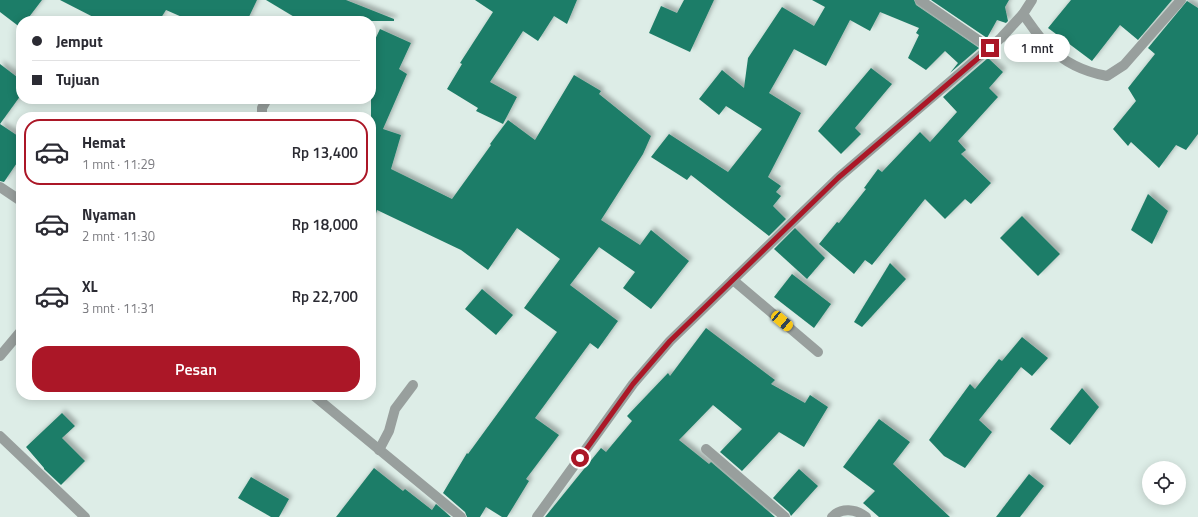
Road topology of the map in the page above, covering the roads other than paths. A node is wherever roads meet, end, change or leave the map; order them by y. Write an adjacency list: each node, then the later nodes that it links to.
1 (920, 0): 5 (street)
2 (1032, 0): 4 (street)
3 (1181, 0): 4 (street)
4 (1023, 14): 5 (street)
5 (990, 48): 8 (street)
6 (0, 187): 7 (street)
7 (16, 198)
8 (733, 280): 10 (street); 19 (street)
9 (16, 337): 11 (street)
10 (818, 352)
11 (0, 356)
12 (413, 385): 16 (street)
13 (319, 400): 16 (street)
14 (0, 436): 17 (street)
15 (706, 448): 20 (street)
16 (379, 450): 18 (street)
17 (85, 517)
18 (461, 517)
19 (537, 517)
20 (785, 517)
21 (832, 517): 22 (street)
22 (866, 517)

